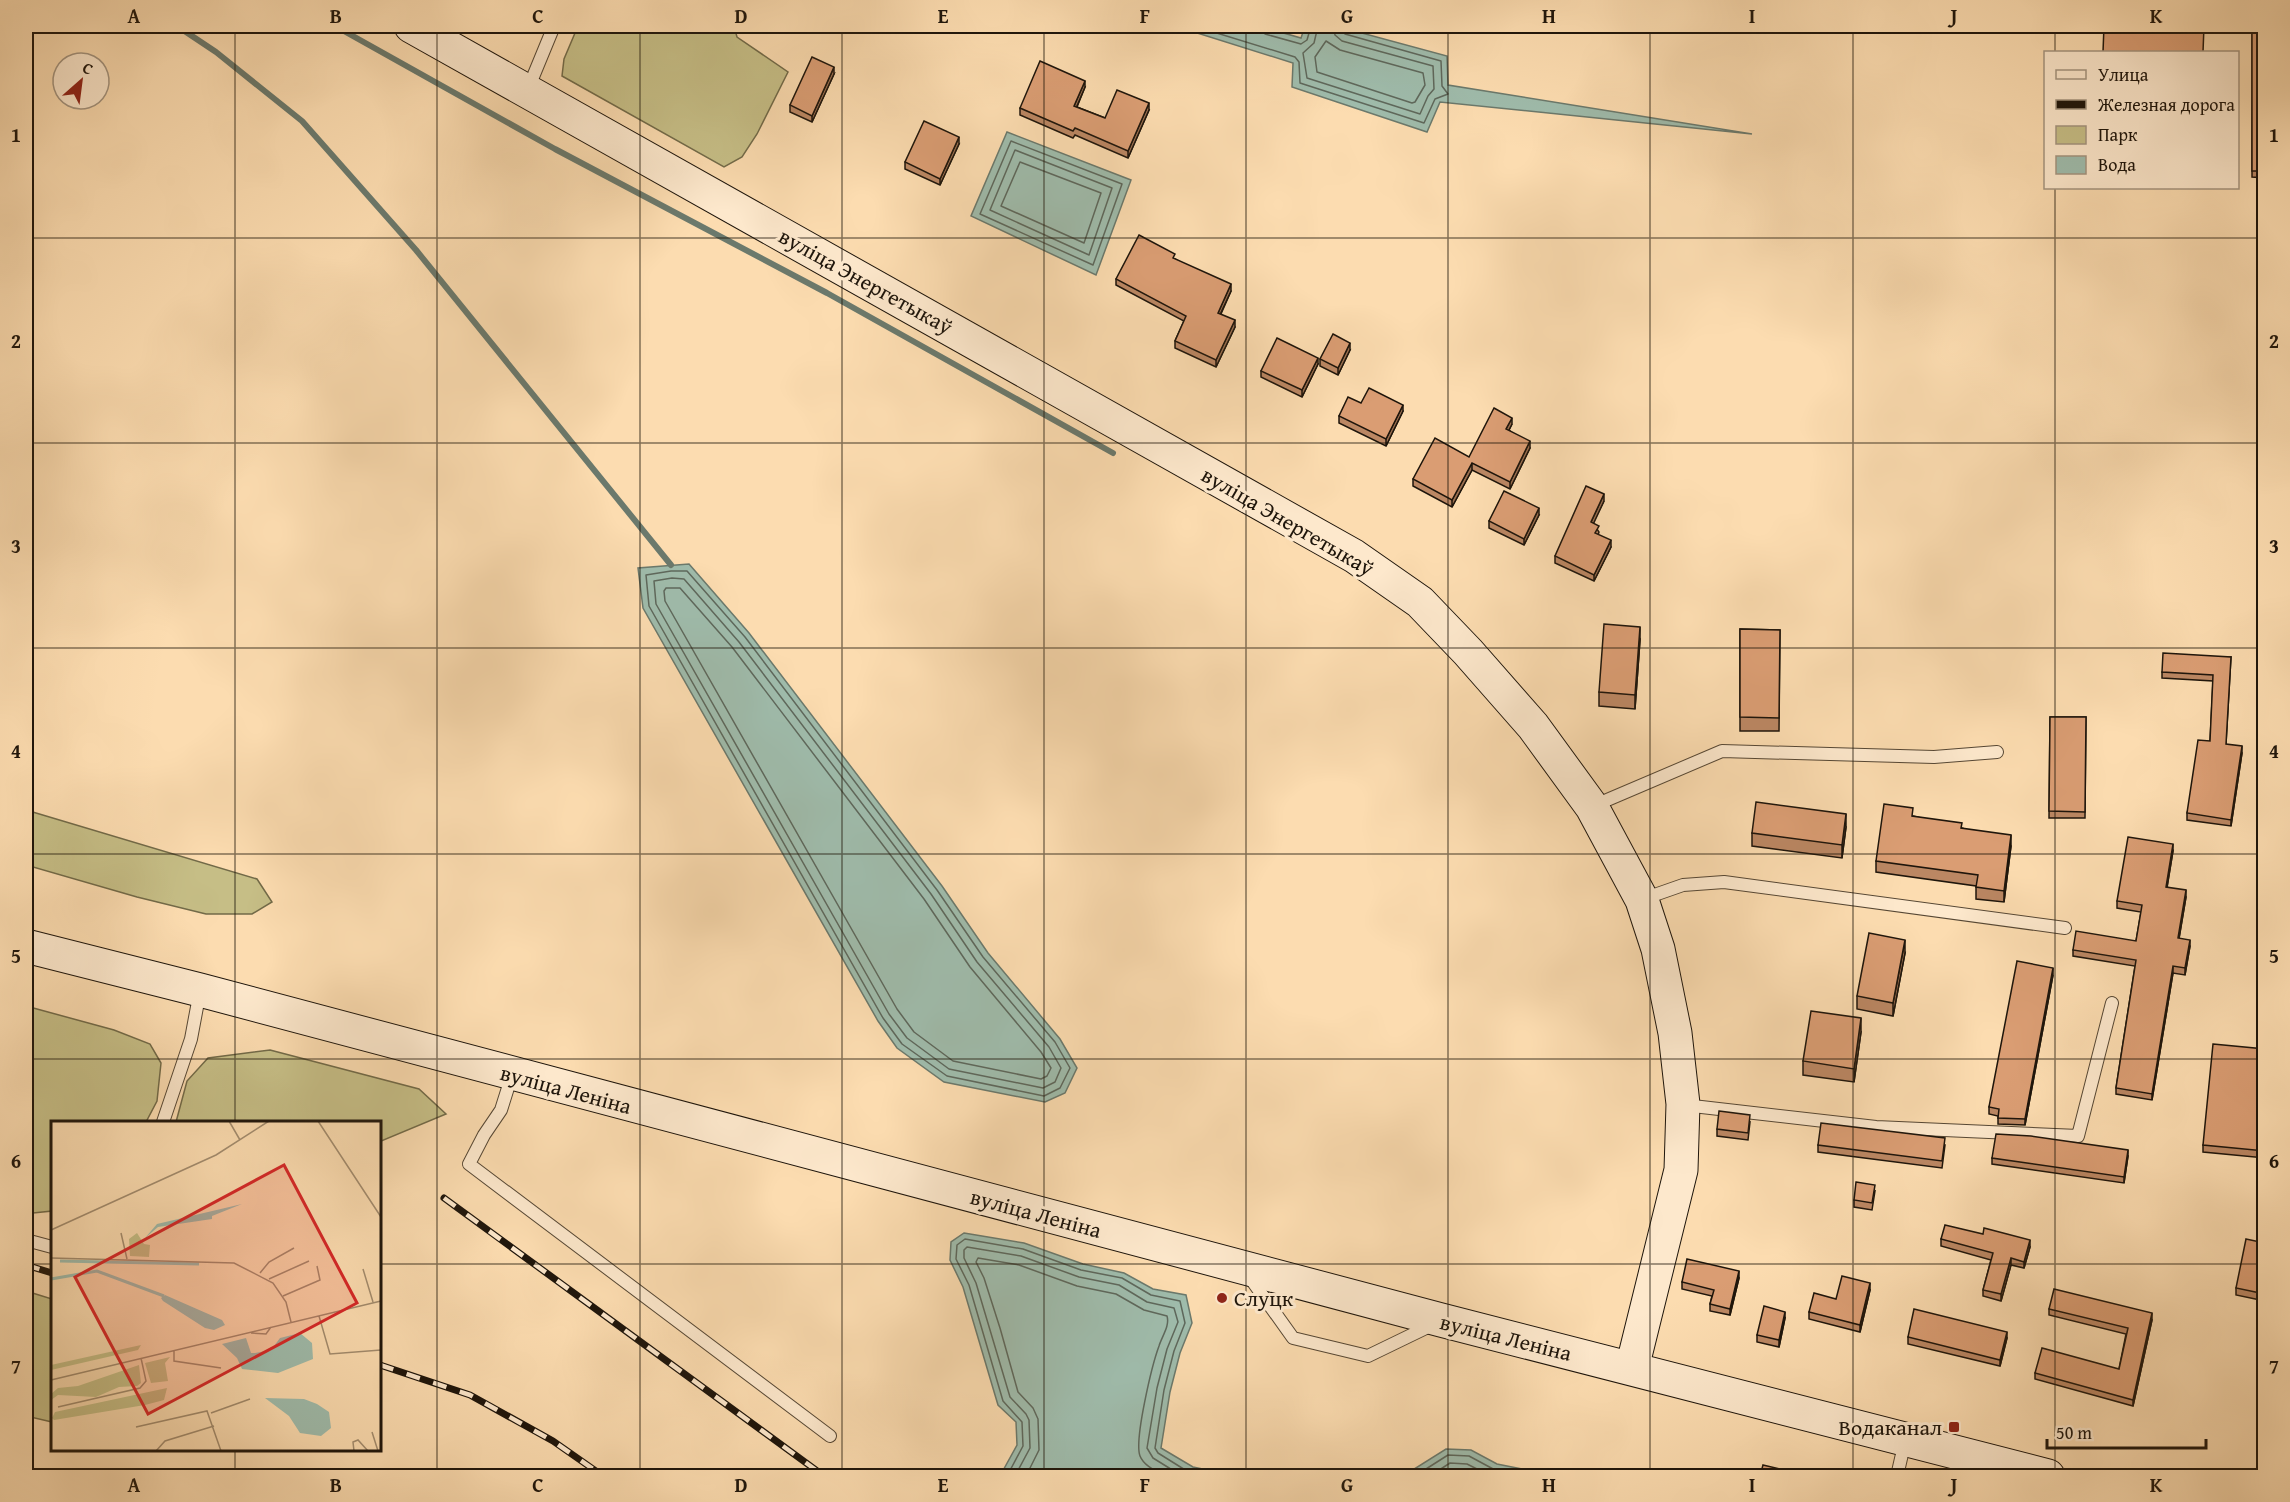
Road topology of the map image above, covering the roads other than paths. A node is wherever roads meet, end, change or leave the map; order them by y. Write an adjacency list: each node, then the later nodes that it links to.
1 (411, 26): 3 (main road, вуліца Энергетыкаў)
2 (554, 26): 3 (lane)
3 (527, 91): 5 (main road, вуліца Энергетыкаў)
4 (1997, 752): 5 (lane)
5 (1592, 807): 6 (main road, вуліца Энергетыкаў)
6 (1642, 900): 7 (lane); 12 (main road, вуліца Энергетыкаў)
7 (2065, 928)
8 (26, 946): 9 (main road, вуліца Леніна)
9 (200, 990): 11 (main road, вуліца Леніна); 13 (lane)
10 (2112, 1003): 12 (lane)
11 (512, 1075): 16 (main road, вуліца Леніна); 19 (lane)
12 (1683, 1104): 18 (main road, вуліца Энергетыкаў)
13 (163, 1121)
14 (26, 1240): 15 (lane)
15 (51, 1247)
16 (1242, 1267): 17 (main road, вуліца Леніна); 17 (lane)
17 (1441, 1320): 18 (main road, вуліца Леніна)
18 (1632, 1368): 20 (main road, вуліца Леніна)
19 (830, 1436)
20 (1905, 1440): 21 (lane); 22 (main road, вуліца Леніна)
21 (1897, 1476)
22 (2048, 1476)

